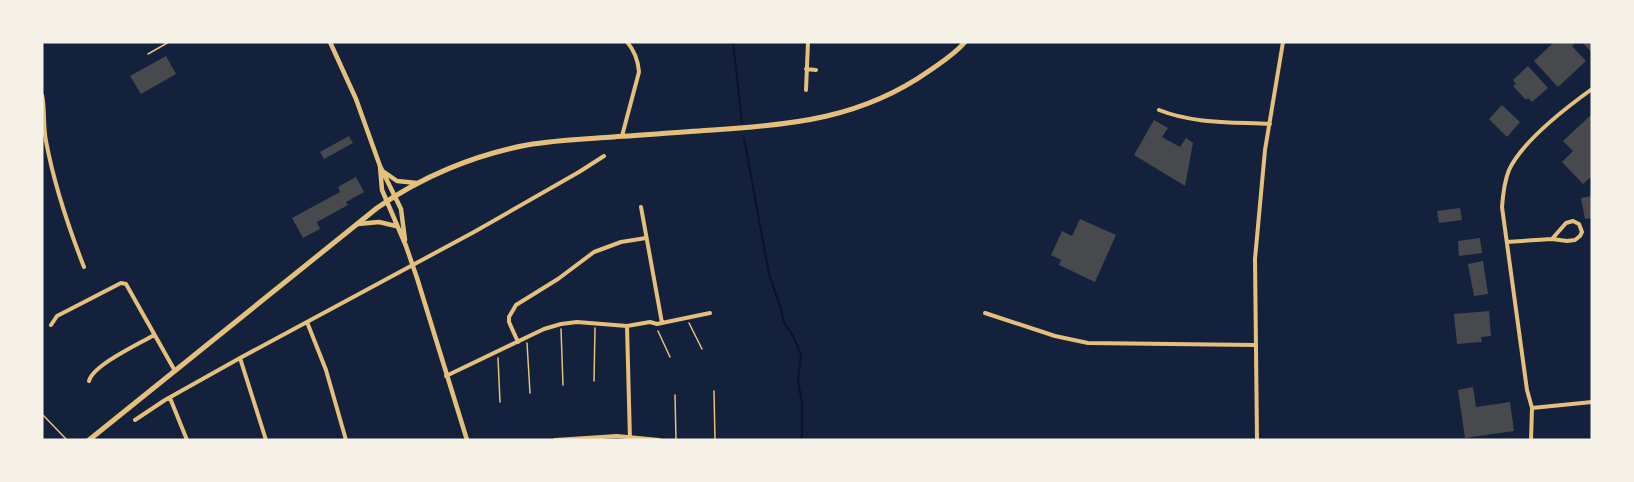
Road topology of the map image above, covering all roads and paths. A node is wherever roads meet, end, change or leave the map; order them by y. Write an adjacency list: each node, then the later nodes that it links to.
1 (169, 42): 7 (lane)
2 (330, 42): 18 (street)
3 (627, 42): 15 (street)
4 (808, 42): 8 (street)
5 (965, 42): 15 (main road)
6 (1283, 42): 14 (street)
7 (148, 54)
8 (806, 69): 9 (street); 11 (street)
9 (816, 70)
10 (1592, 89): 27 (street)
11 (806, 90)
12 (43, 95): 16 (street)
13 (1159, 110): 14 (street)
14 (1270, 124): 43 (street)
15 (622, 136): 19 (main road)
16 (44, 138): 29 (street)
17 (604, 156): 30 (street)
18 (381, 168): 19 (street); 20 (street); 21 (street)
19 (417, 183): 20 (main road)
20 (395, 196): 21 (main road); 28 (street)
21 (387, 201): 23 (main road); 24 (street)
22 (641, 207): 25 (street)
23 (358, 224): 24 (street); 48 (main road)
24 (397, 226): 28 (street)
25 (646, 238): 37 (street); 42 (street)
26 (1552, 239): 26 (street); 27 (street)
27 (1507, 242): 59 (street)
28 (406, 246): 30 (street)
29 (84, 267)
30 (413, 267): 34 (street); 49 (street)
31 (710, 313): 33 (street)
32 (985, 313): 43 (street)
33 (687, 318): 37 (street); 44 (path)
34 (307, 322): 47 (street); 67 (street)
35 (595, 323): 36 (street); 39 (street); 51 (path)
36 (561, 324): 41 (street); 52 (path)
37 (660, 324): 39 (street); 46 (path)
38 (51, 325): 40 (street)
39 (627, 326): 62 (street)
40 (154, 335): 48 (street); 50 (street)
41 (527, 337): 42 (street); 54 (path)
42 (518, 342): 45 (street)
43 (1255, 345): 73 (street)
44 (702, 349)
45 (498, 351): 49 (street); 57 (path)
46 (670, 357)
47 (240, 358): 56 (street); 66 (street)
48 (175, 371): 64 (main road)
49 (446, 376): 68 (street)
50 (89, 381)
51 (594, 381)
52 (563, 385)
53 (714, 391): 72 (path)
54 (530, 393)
55 (675, 395): 71 (path)
56 (170, 398): 61 (street); 65 (street)
57 (500, 402)
58 (1592, 402): 59 (street)
59 (1532, 408): 74 (street)
60 (42, 414): 63 (path)
61 (135, 420)
62 (630, 438): 69 (street); 70 (street)
63 (67, 440)
64 (89, 440)
65 (187, 440)
66 (267, 440)
67 (346, 440)
68 (467, 440)
69 (555, 440)
70 (659, 440)
71 (676, 440)
72 (715, 440)
73 (1257, 440)
74 (1531, 440)

